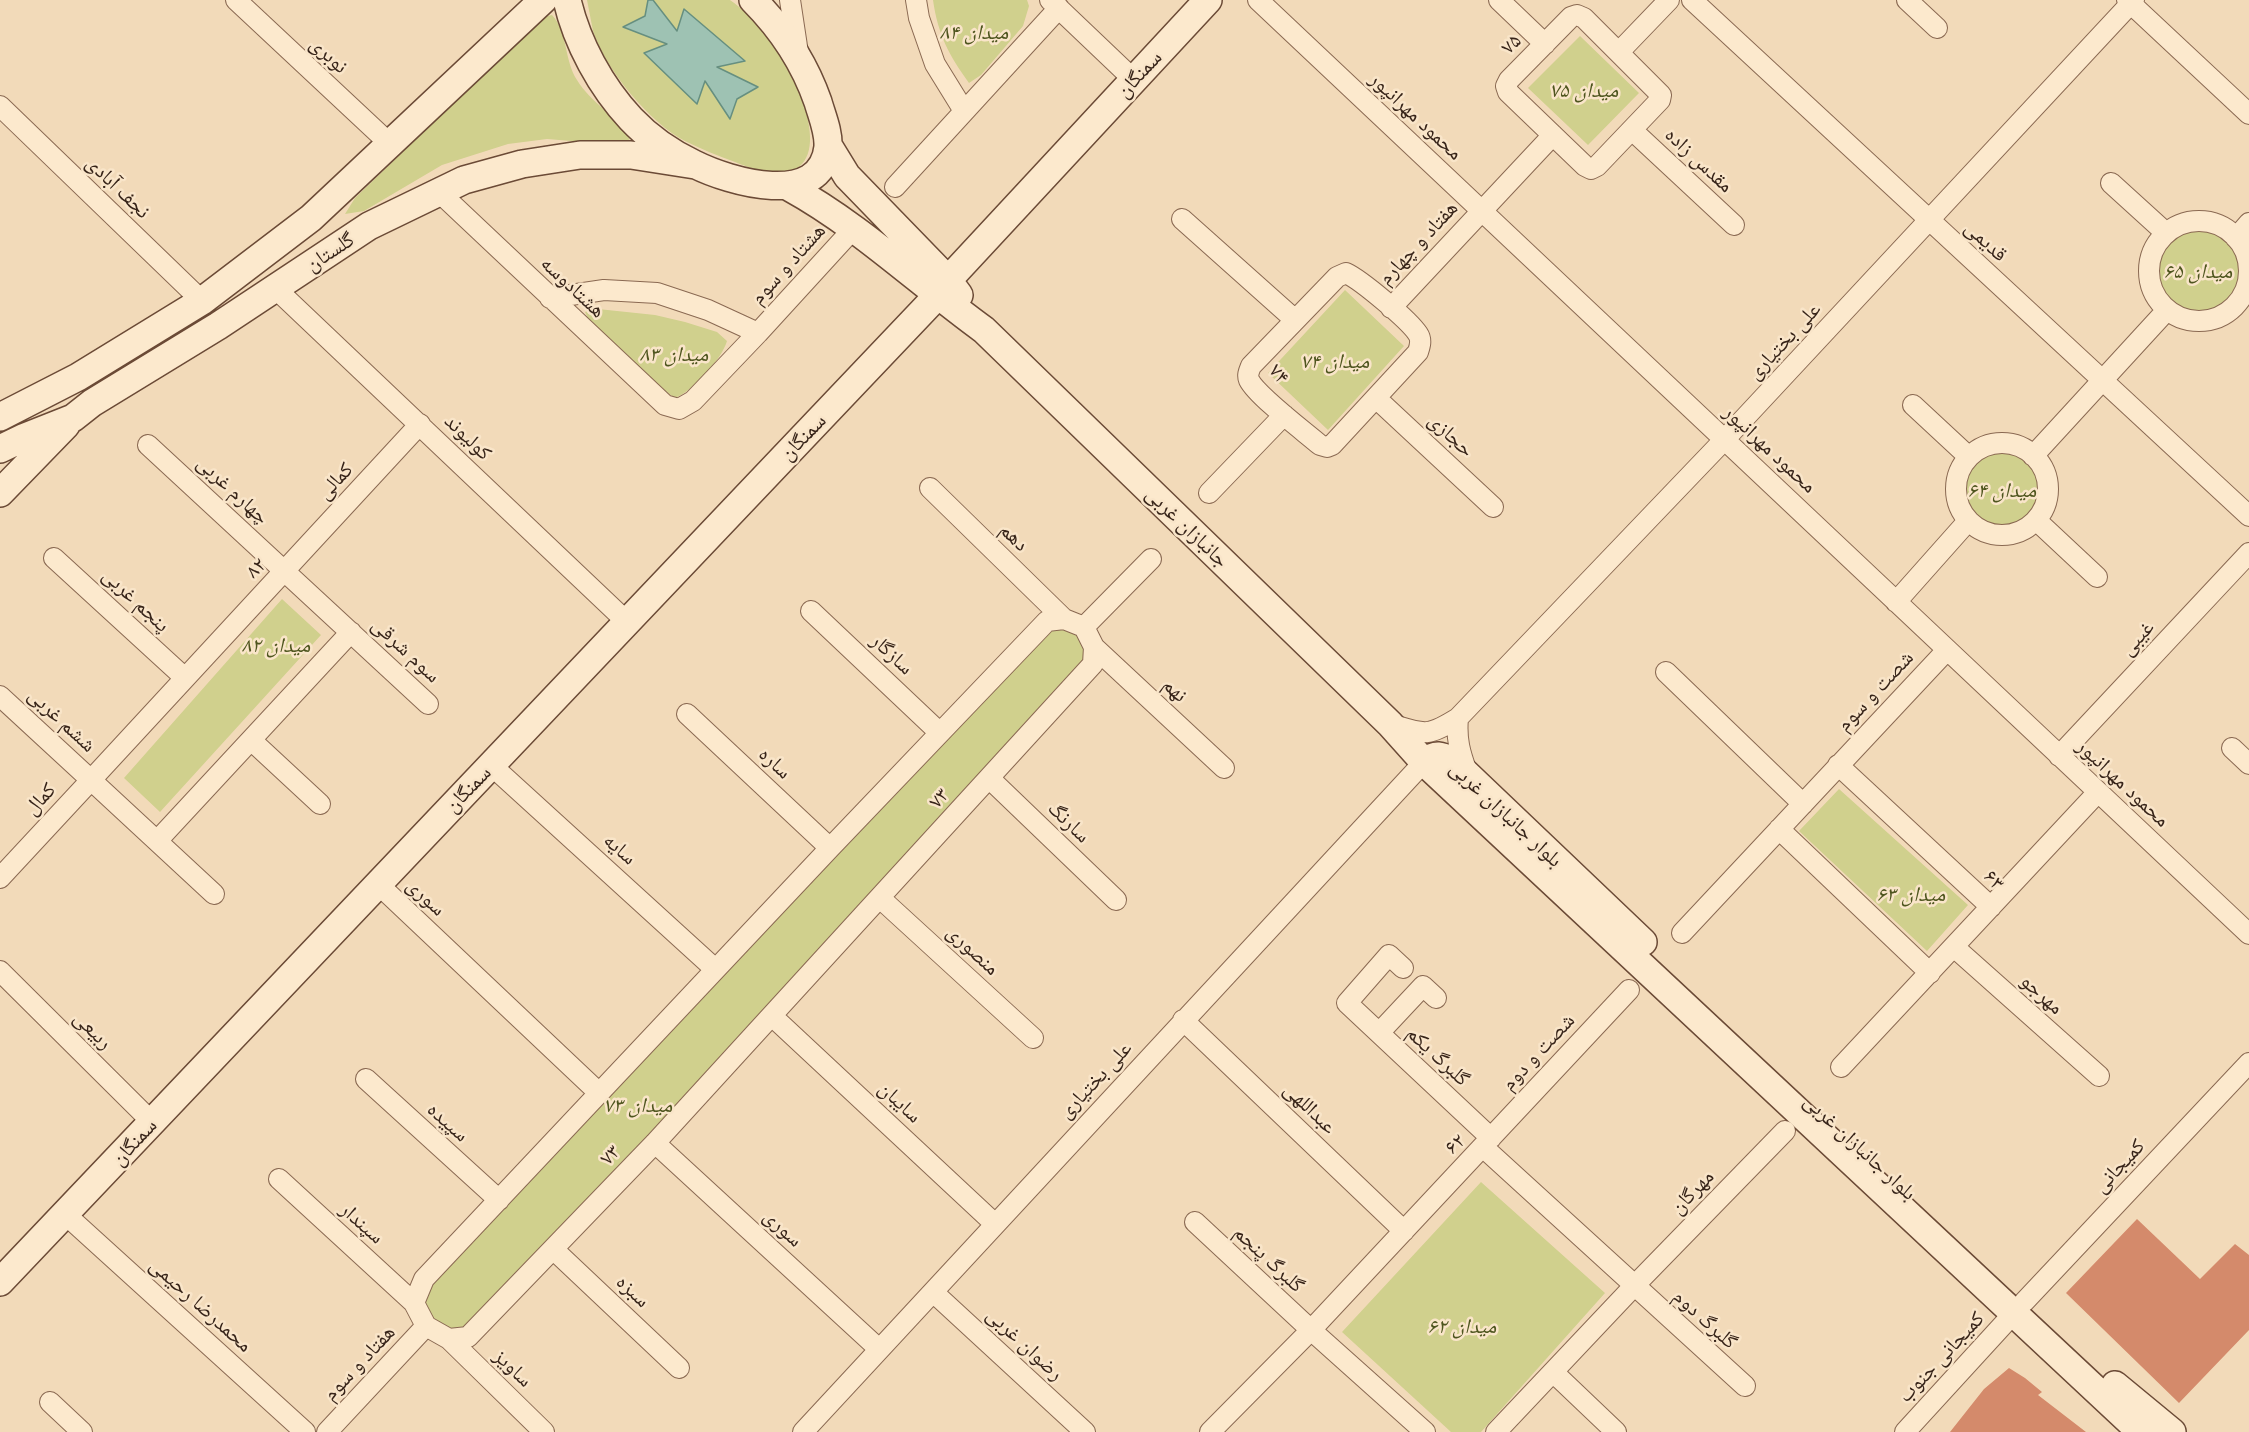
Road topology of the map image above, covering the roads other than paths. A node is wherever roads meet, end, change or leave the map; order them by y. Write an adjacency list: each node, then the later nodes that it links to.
1 (236, 0): 25 (street, نوبری)
2 (543, 0): 25 (main road, گلستان)
3 (567, 0): 27 (main road)
4 (753, 0): 18 (main road, جانبازان غربی)
5 (790, 0): 18 (street)
6 (916, 0): 21 (street)
7 (1208, 0): 19 (main road, سمنگان)
8 (1258, 0): 32 (street, محمود مهرانپور)
9 (1499, 0): 16 (street)
10 (1669, 0): 17 (street)
11 (1692, 0): 34 (street, قدیمی)
12 (1906, 0): 15 (street)
13 (2130, 1): 22 (street); 34 (street, علی بختیاری)
14 (1054, 4): 19 (street); 21 (street)
15 (1937, 28)
16 (1545, 44): 17 (street, ۷۵); 24 (street, ۷۵)
17 (1619, 52): 23 (street, ۷۵)
18 (799, 56): 26 (main road, جانبازان غربی)
19 (1134, 80): 41 (main road, سمنگان)
20 (0, 106): 43 (street, نجف آبادی)
21 (964, 111): 30 (street)
22 (2249, 114)
23 (1632, 130): 24 (street, ۷۵); 36 (street, مقدس زاده)
24 (1553, 135): 32 (street, هفتاد و چهارم)
25 (390, 144): 43 (main road, گلستان)
26 (828, 145): 29 (main road); 41 (main road, جانبازان غربی)
27 (695, 165): 29 (main road); 31 (main road, گلستان)
28 (2111, 183): 38 (street)
29 (789, 187): 37 (main road, جانبازان غربی)
30 (895, 188)
31 (439, 192): 40 (main road, گلستان); 42 (street, هشتادوسه)
32 (1481, 210): 44 (street, هفتاد و چهارم); 58 (street, محمود مهرانپور)
33 (1182, 219): 47 (street)
34 (1929, 221): 49 (street, قدیمی); 58 (street, علی بختیاری)
35 (2249, 223): 39 (street)
36 (1734, 225)
37 (854, 228): 41 (main road, جانبازان غربی); 48 (street, هشتاد و سوم)
38 (2166, 233): 39 (street); 45 (street)
39 (2236, 238): 46 (street)
40 (275, 288): 55 (main road, گلستان); 56 (street, کولیوند)
41 (943, 288): 79 (main road, سمنگان); 90 (main road, جانبازان غربی)
42 (550, 298): 48 (street, هشتاد و سوم); 52 (street, هشتادوسه)
43 (202, 301): 53 (main road, گلستان)
44 (1391, 308): 47 (street, ۷۴); 50 (street, ۷۴)
45 (2167, 310): 46 (street); 49 (street)
46 (2242, 311)
47 (1294, 319): 54 (street, ۷۴)
48 (758, 333): 52 (street, هشتاد و سوم)
49 (2102, 381): 61 (street); 68 (street, قدیمی)
50 (1377, 399): 54 (street, ۷۴); 67 (street, حجازی)
51 (1913, 405): 62 (street)
52 (679, 409)
53 (11, 411): 57 (main road)
54 (1284, 415): 65 (street)
55 (73, 418): 57 (main road, گلستان); 66 (main road)
56 (420, 424): 74 (street, کمالی); 79 (street, کولیوند)
57 (25, 437): 60 (main road, گلستان); 63 (main road)
58 (1725, 440): 76 (street, محمود مهرانپور); 89 (street, علی بختیاری)
59 (148, 445): 74 (street, چهارم غربی)
60 (0, 449)
61 (2033, 456): 62 (street); 69 (street)
62 (1969, 457): 70 (street)
63 (0, 460)
64 (930, 488): 78 (street, دهم)
65 (1209, 493)
66 (0, 494)
67 (1493, 507)
68 (2249, 516)
69 (2036, 520): 70 (street); 75 (street)
70 (1968, 521): 76 (street)
71 (2249, 553): 94 (street, غیبی)
72 (54, 558): 85 (street, پنجم غربی)
73 (1151, 559): 80 (street)
74 (285, 571): 81 (street, ۸۲); 85 (street, ۸۲)
75 (2097, 577)
76 (1896, 602): 83 (street, محمود مهرانپور)
77 (811, 610): 91 (street, سازگار)
78 (1064, 619): 80 (street); 91 (street, ۷۳)
79 (627, 622): 97 (main road, سمنگان)
80 (1084, 627): 82 (street)
81 (351, 632): 87 (street, سوم شرقی); 92 (street)
82 (1094, 646): 99 (street, نهم); 101 (street, ۷۳)
83 (1947, 650): 94 (street, محمود مهرانپور); 98 (street, شصت و سوم)
84 (1666, 672): 105 (street)
85 (185, 678): 102 (street, ۸۲)
86 (0, 696): 102 (street, ششم غربی)
87 (428, 704)
88 (687, 714): 108 (street, ساره)
89 (1458, 718): 90 (street, جانبازان غربی); 100 (street)
90 (1390, 724): 95 (main road, جانبازان غربی)
91 (940, 733): 108 (street, ۷۳)
92 (251, 740): 104 (street); 107 (street)
93 (2232, 748): 96 (street)
94 (2060, 756): 103 (street, محمود مهرانپور)
95 (1424, 762): 100 (main road, بلوار جانبازان غربی); 125 (street, علی بختیاری); 148 (main road, بلوار جانبازان غربی)
96 (2249, 764)
97 (491, 765): 110 (main road, سمنگان); 119 (street, سایه)
98 (1838, 765): 105 (street); 114 (street, ۶۳)
99 (1224, 768)
100 (1469, 777): 148 (main road, بلوار جانبازان غربی)
101 (989, 778): 112 (street, ۷۳); 113 (street, سارنگ)
102 (91, 780): 107 (street); 109 (street, کمال)
103 (2098, 792): 114 (street); 116 (street, محمود مهرانپور)
104 (320, 804)
105 (1803, 804): 106 (street)
106 (1779, 829): 115 (street); 121 (street)
107 (157, 841): 111 (street)
108 (830, 848): 119 (street, ۷۳)
109 (0, 878)
110 (378, 884): 132 (street, سوری); 133 (main road, سمنگان)
111 (214, 894)
112 (880, 898): 124 (street, ۷۳); 127 (street, منصوری)
113 (1116, 900)
114 (1991, 907): 117 (street, ۶۳)
115 (1682, 933)
116 (2249, 934)
117 (1954, 946): 121 (street, ۶۳); 130 (street, مهرجو)
118 (1403, 968): 126 (street, گلبرگ یکم)
119 (715, 969): 132 (street, ۷۳)
120 (0, 971): 133 (street, ربیعی)
121 (1930, 973): 129 (street)
122 (1629, 990): 135 (street, شصت و دوم)
123 (1436, 998): 126 (street, گلبرگ یکم)
124 (772, 1016): 136 (street, ۷۳); 141 (street, سایبان)
125 (1183, 1020): 141 (street, علی بختیاری); 142 (street, عبداللهی)
126 (1379, 1033): 135 (street, گلبرگ یکم)
127 (1033, 1038)
128 (2249, 1062): 148 (street, کمیجانی)
129 (1841, 1067)
130 (2099, 1077)
131 (366, 1079): 138 (street, سپیده)
132 (598, 1092): 138 (street, ۷۳)
133 (152, 1122): 139 (main road, سمنگان)
134 (1785, 1131): 145 (street, مهرگان)
135 (1487, 1142): 142 (street, ۶۲); 145 (street, ۶۲)
136 (655, 1143): 143 (street, ۷۳); 152 (street, سوری)
137 (279, 1179): 147 (street, سپندار)
138 (499, 1200): 147 (street, ۷۳)
139 (65, 1214): 144 (main road, سمنگان); 158 (street, محمدرضا رحیمی)
140 (1195, 1222): 150 (street, گلبرگ پنجم)
141 (995, 1224): 146 (street, علی بختیاری)
142 (1404, 1232): 150 (street, ۶۲)
143 (553, 1249): 151 (street, ۷۳); 153 (street, سبزه)
144 (0, 1282)
145 (1634, 1286): 154 (street); 155 (street, گلبرگ دوم)
146 (933, 1292): 152 (street, علی بختیاری); 162 (street, رضوان غربی)
147 (414, 1303): 149 (street, سپندار)
148 (2019, 1308): 167 (street, کمیجانی جنوب); 168 (main road, بلوار جانبازان غربی); 169 (main road, بلوار جانبازان غربی)
149 (426, 1326): 151 (street); 159 (street, هفتاد و سوم)
150 (1311, 1330): 163 (street); 164 (street)
151 (448, 1339): 160 (street, ساویز)
152 (879, 1350): 161 (street, علی بختیاری)
153 (679, 1368)
154 (1553, 1372): 165 (street); 166 (street)
155 (1745, 1386)
156 (50, 1402): 157 (street)
157 (82, 1432)
158 (305, 1432)
159 (327, 1432)
160 (544, 1432)
161 (803, 1432)
162 (1083, 1432)
163 (1210, 1432)
164 (1425, 1432)
165 (1496, 1432)
166 (1616, 1432)
167 (1905, 1432)
168 (2141, 1432)
169 (2172, 1432)

